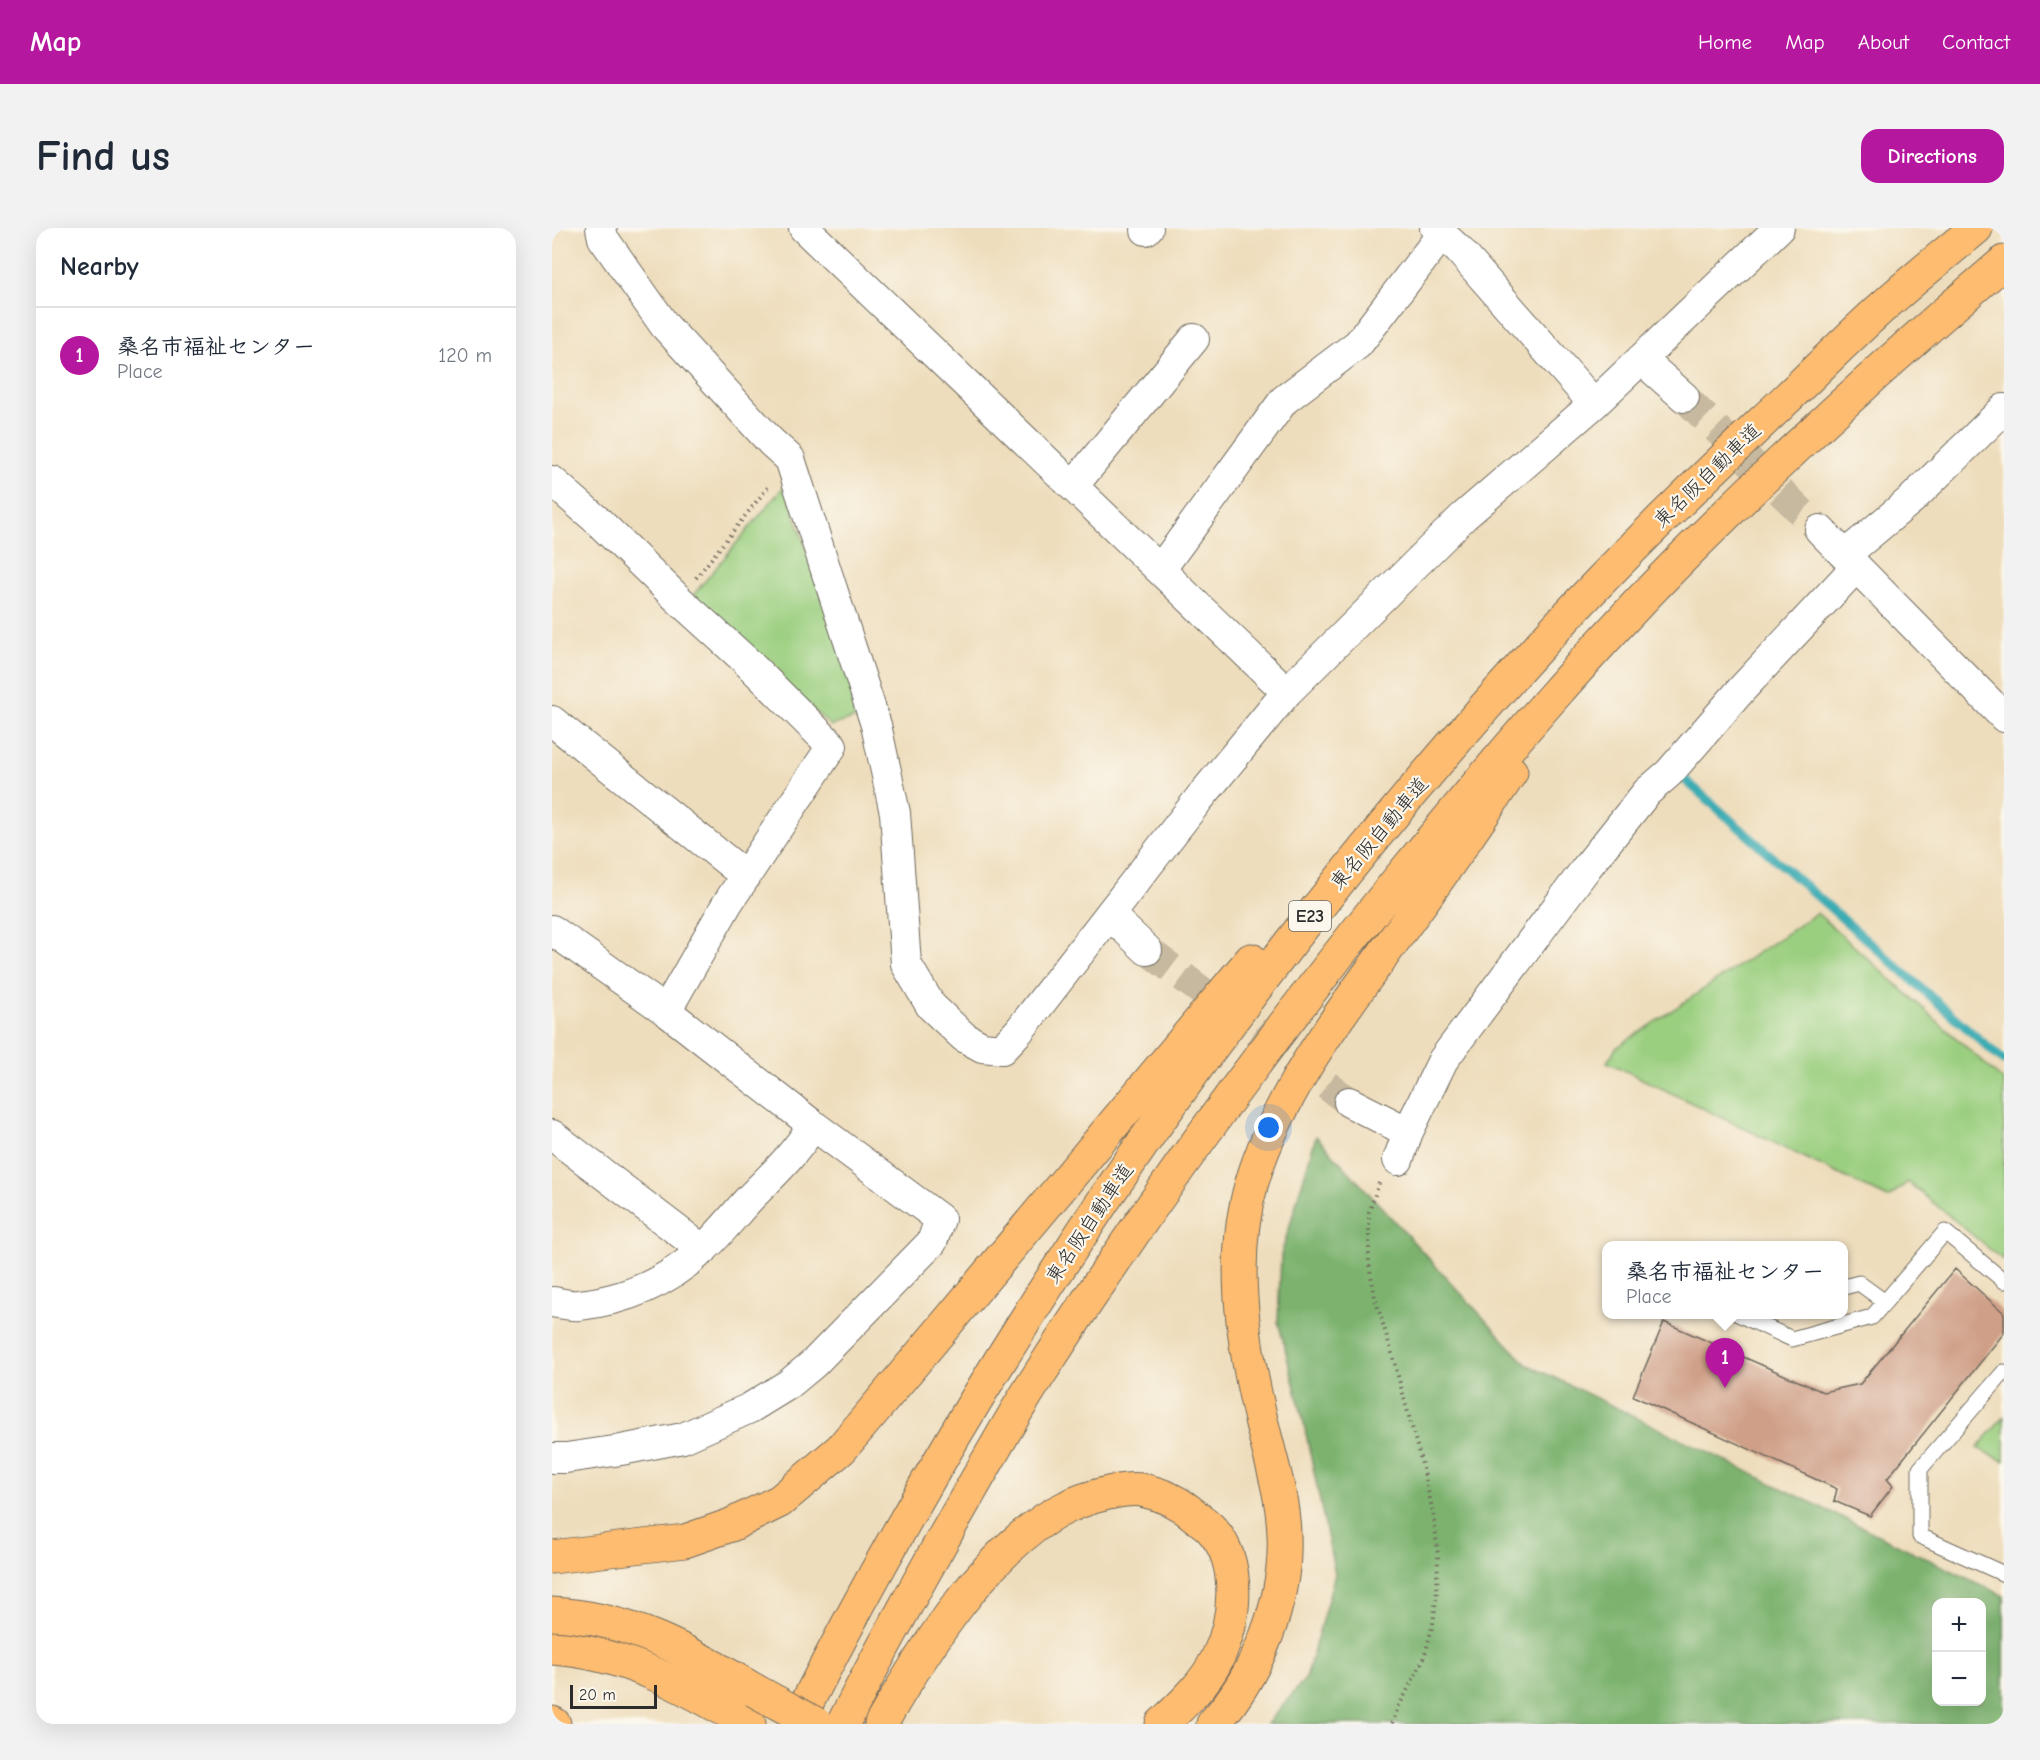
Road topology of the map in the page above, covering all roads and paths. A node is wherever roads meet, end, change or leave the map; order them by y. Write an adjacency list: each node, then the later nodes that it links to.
1 (601, 228): 12 (street)
2 (804, 228): 14 (street)
3 (1779, 228): 8 (street)
4 (1976, 228): 19 (highway, 東名阪自動車道 / E23)
5 (1439, 231): 10 (street); 17 (street)
6 (2004, 261): 20 (highway, 東名阪自動車道 / E23)
7 (1194, 339): 14 (street)
8 (1641, 359): 9 (street); 10 (street)
9 (1684, 397)
10 (1594, 404): 21 (street)
11 (2004, 409): 16 (street)
12 (790, 459): 18 (path); 24 (street)
13 (552, 481): 18 (street)
14 (1073, 486): 17 (street)
15 (1820, 530): 16 (street)
16 (1851, 561): 22 (street); 34 (street)
17 (1160, 570): 21 (street)
18 (679, 600): 25 (street)
19 (1545, 640): 43 (highway); 48 (highway, 東名阪自動車道 / E23)
20 (1581, 665): 50 (highway, 東名阪自動車道 / E23); 53 (highway)
21 (1287, 692): 27 (street)
22 (2004, 717)
23 (552, 721): 26 (street)
24 (876, 725): 25 (street); 27 (street)
25 (832, 746): 26 (street)
26 (746, 876): 30 (street)
27 (1110, 915): 29 (street)
28 (555, 938): 30 (street)
29 (1147, 950)
30 (666, 1011): 32 (street)
31 (1349, 1102): 34 (street)
32 (813, 1125): 35 (street); 42 (street)
33 (552, 1135): 35 (street)
34 (1403, 1146): 54 (path)
35 (703, 1250): 38 (street)
36 (2004, 1281): 39 (lane)
37 (1848, 1286): 39 (lane)
38 (552, 1302)
39 (1884, 1302): 40 (lane)
40 (1749, 1319)
41 (2004, 1372): 44 (lane)
42 (552, 1458)
43 (552, 1557)
44 (2004, 1574)
45 (552, 1614): 47 (highway)
46 (552, 1648): 47 (highway)
47 (748, 1711): 49 (highway, bridge)
48 (795, 1724)
49 (816, 1724)
50 (843, 1724)
51 (881, 1724): 52 (highway)
52 (1162, 1724)
53 (1213, 1724)
54 (1392, 1724)

